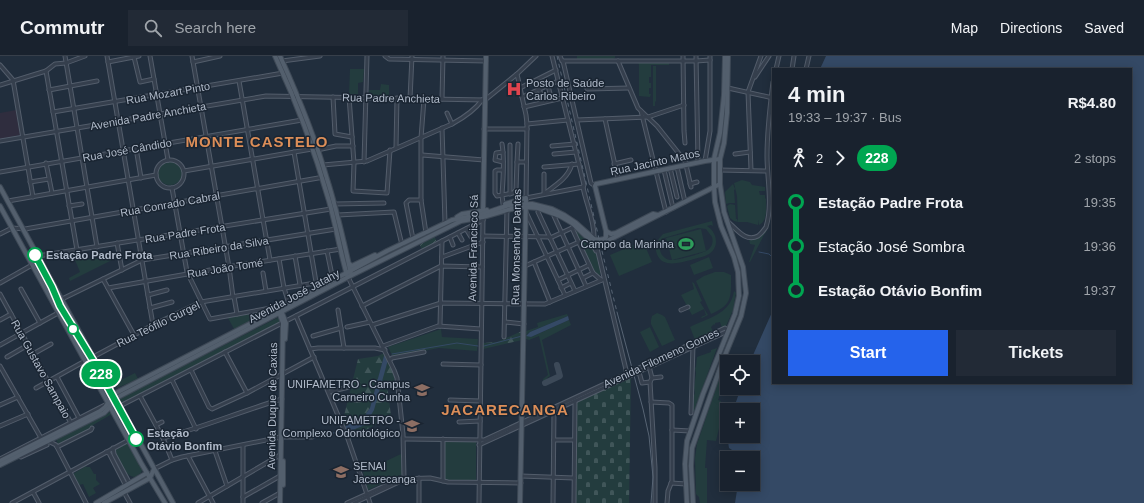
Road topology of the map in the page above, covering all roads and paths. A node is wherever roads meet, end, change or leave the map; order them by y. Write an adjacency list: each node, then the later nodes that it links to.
1 (65, 56): 45 (street)
2 (85, 56): 45 (street)
3 (107, 56): 42 (street)
4 (139, 56): 29 (street)
5 (150, 56): 54 (street)
6 (192, 56): 43 (street)
7 (220, 56): 43 (street)
8 (275, 56): 52 (main road)
9 (280, 56): 34 (main road)
10 (320, 56): 30 (street)
11 (367, 56): 78 (street)
12 (443, 56): 35 (street)
13 (486, 56): 36 (main road, Avenida Francisco Sá)
14 (530, 56): 44 (street)
15 (536, 56): 44 (street)
16 (552, 56): 50 (street)
17 (560, 56): 37 (street)
18 (617, 56): 38 (street)
19 (646, 56): 39 (street)
20 (683, 56): 40 (street)
21 (696, 56): 41 (street)
22 (724, 56): 95 (main road)
23 (728, 56): 66 (main road)
24 (761, 56): 59 (street)
25 (769, 56): 59 (street)
26 (779, 56): 47 (street)
27 (794, 56): 48 (street)
28 (809, 56): 49 (street)
29 (134, 57): 42 (street); 54 (street)
30 (299, 57): 34 (street)
31 (386, 57): 32 (street)
32 (412, 58): 35 (street); 80 (street)
33 (710, 58): 41 (street); 147 (street)
34 (282, 61): 73 (main road)
35 (443, 61): 36 (street); 83 (street)
36 (486, 61): 85 (main road, Avenida Francisco Sá)
37 (563, 61): 38 (street); 102 (street)
38 (617, 61): 39 (street); 65 (street)
39 (646, 61): 40 (street)
40 (684, 61): 41 (street); 88 (street)
41 (696, 61): 151 (street)
42 (108, 62): 86 (street)
43 (193, 62): 63 (street)
44 (530, 62): 53 (street)
45 (66, 63): 51 (street); 62 (street)
46 (0, 65): 58 (street)
47 (776, 68)
48 (792, 68)
49 (806, 68)
50 (556, 70): 57 (street); 64 (street)
51 (46, 71): 58 (street); 69 (street)
52 (283, 73): 55 (street, Rua Mozart Pinto); 73 (main road)
53 (517, 74): 64 (street, Rua Monsenhor Dantas); 85 (street)
54 (154, 79): 71 (street)
55 (239, 80): 63 (street, Rua Mozart Pinto); 84 (street)
56 (97, 81): 62 (street)
57 (558, 81): 61 (street); 81 (street)
58 (13, 82): 60 (street); 114 (street)
59 (751, 82): 70 (street)
60 (0, 85)
61 (548, 85): 67 (street); 72 (street)
62 (70, 86): 69 (street); 91 (street)
63 (198, 88): 71 (street, Rua Mozart Pinto); 90 (street)
64 (520, 88): 76 (street, Rua Monsenhor Dantas)
65 (629, 88): 68 (street); 92 (street)
66 (728, 88): 70 (street); 95 (main road)
67 (539, 89): 76 (street); 87 (street)
68 (587, 89)
69 (49, 90): 93 (street)
70 (748, 92): 77 (street); 133 (street)
71 (156, 94): 86 (street, Rua Mozart Pinto); 96 (street)
72 (550, 94)
73 (295, 96): 74 (street, Rua Padre Anchieta); 84 (street, Avenida Padre Anchieta); 100 (main road); 127 (main road)
74 (333, 97): 75 (street, Rua Padre Anchieta); 115 (street)
75 (350, 97): 78 (street, Rua Padre Anchieta); 115 (street)
76 (522, 97): 89 (street, Rua Monsenhor Dantas)
77 (772, 97): 171 (street)
78 (366, 98): 79 (street, Rua Padre Anchieta); 148 (street)
79 (397, 98): 80 (street, Rua Padre Anchieta); 125 (street)
80 (410, 98): 82 (street, Rua Padre Anchieta)
81 (562, 98): 87 (street); 101 (street)
82 (424, 99): 83 (street, Rua Padre Anchieta); 113 (street)
83 (442, 99): 85 (street, Rua Padre Anchieta)
84 (242, 100): 90 (street, Avenida Padre Anchieta); 108 (street)
85 (484, 100): 104 (street); 109 (main road, Avenida Francisco Sá)
86 (115, 102): 91 (street, Rua Mozart Pinto); 103 (street)
87 (544, 102): 89 (street)
88 (684, 105): 98 (street); 118 (street)
89 (524, 106): 105 (street, Rua Monsenhor Dantas)
90 (201, 107): 96 (street, Avenida Padre Anchieta); 112 (street)
91 (74, 109): 93 (street, Rua Mozart Pinto); 106 (street)
92 (641, 111): 97 (street); 98 (street)
93 (53, 112): 111 (street)
94 (448, 113): 104 (street)
95 (725, 113): 140 (main road); 141 (main road)
96 (160, 114): 103 (street, Avenida Padre Anchieta); 117 (street)
97 (642, 117): 98 (street); 99 (street); 173 (street)
98 (648, 117): 159 (street)
99 (605, 119): 102 (street); 157 (street)
100 (302, 120): 108 (street, Rua José Cândido); 127 (main road)
101 (568, 120): 105 (street); 121 (street)
102 (577, 120): 185 (street)
103 (118, 121): 106 (street, Avenida Padre Anchieta); 128 (street)
104 (452, 124): 107 (street)
105 (527, 124): 110 (street, Rua Monsenhor Dantas)
106 (77, 128): 111 (street, Avenida Padre Anchieta); 138 (street)
107 (442, 128): 113 (street); 137 (street)
108 (247, 129): 112 (street, Rua José Cândido); 139 (street)
109 (484, 129): 110 (street); 143 (main road, Avenida Francisco Sá)
110 (527, 129): 150 (street, Rua Monsenhor Dantas)
111 (56, 131): 114 (street, Avenida Padre Anchieta); 146 (street)
112 (206, 136): 117 (street, Rua José Cândido); 160 (street)
113 (422, 136): 125 (street); 136 (street)
114 (22, 137): 116 (street, Avenida Padre Anchieta); 161 (street)
115 (352, 137): 123 (street)
116 (0, 141)
117 (164, 143): 126 (street, Rua José Cândido); 142 (street)
118 (685, 143)
119 (502, 144): 131 (street)
120 (518, 144): 153 (street)
121 (575, 144): 124 (street); 132 (street)
122 (510, 145): 144 (street)
123 (353, 146): 127 (street); 152 (street)
124 (552, 146)
125 (396, 147): 129 (street)
126 (136, 148): 128 (street, Rua José Cândido); 177 (street)
127 (315, 149): 130 (street); 158 (main road); 176 (main road)
128 (124, 150): 138 (street, Rua José Cândido); 180 (street)
129 (390, 150): 148 (street); 152 (street)
130 (294, 152): 139 (street); 182 (street)
131 (503, 152): 149 (street); 149 (street)
132 (576, 152): 134 (street); 156 (street)
133 (750, 152): 135 (street); 169 (street)
134 (554, 154)
135 (736, 154)
136 (422, 155): 137 (street); 205 (street)
137 (443, 156): 143 (street); 233 (street)
138 (82, 157): 146 (street, Rua José Cândido); 187 (street)
139 (252, 159): 160 (street); 192 (street)
140 (714, 159): 141 (main road, Rua Jacinto Matos); 147 (main road, Rua Jacinto Matos); 189 (main road)
141 (720, 159): 168 (main road)
142 (168, 160): 170 (street); 175 (street)
143 (484, 160): 226 (main road, Avenida Francisco Sá)
144 (510, 160): 153 (street); 162 (street)
145 (631, 160): 157 (street)
146 (62, 161): 154 (street, Rua José Cândido); 194 (street)
147 (705, 161): 151 (main road, Rua Jacinto Matos)
148 (364, 162): 152 (street)
149 (503, 162): 166 (street)
150 (526, 162): 153 (street); 203 (street, Rua Monsenhor Dantas)
151 (698, 162): 159 (main road, Rua Jacinto Matos)
152 (354, 163): 158 (street)
153 (517, 163): 162 (street); 196 (street)
154 (46, 164): 161 (street, Rua José Cândido); 178 (street)
155 (572, 164): 156 (street); 163 (street); 197 (street)
156 (579, 164): 188 (street)
157 (614, 164): 179 (street)
158 (323, 165): 176 (main road)
159 (687, 165): 164 (main road, Rua Jacinto Matos); 183 (street)
160 (211, 166): 170 (street); 199 (street)
161 (28, 167): 172 (street, Rua José Cândido); 181 (street)
162 (510, 167): 166 (street); 196 (street)
163 (544, 167)
164 (677, 167): 165 (main road, Rua Jacinto Matos); 200 (street)
165 (670, 168): 167 (main road, Rua Jacinto Matos); 202 (street)
166 (503, 169): 198 (street); 198 (street)
167 (664, 170): 173 (main road, Rua Jacinto Matos); 204 (street)
168 (720, 170): 169 (street); 184 (main road)
169 (751, 170): 171 (street)
170 (184, 171): 191 (street)
171 (767, 171): 193 (street)
172 (0, 172)
173 (656, 172): 179 (main road, Rua Jacinto Matos); 223 (street)
174 (544, 174): 197 (street)
175 (156, 176): 177 (street); 191 (street)
176 (325, 177): 182 (street, Rua Conrado Cabral); 212 (main road); 219 (main road)
177 (141, 178): 180 (street)
178 (49, 179): 181 (street); 195 (street)
179 (618, 179): 185 (main road, Rua Jacinto Matos)
180 (128, 180): 187 (street); 221 (street)
181 (30, 182): 201 (street)
182 (299, 182): 192 (street, Rua Conrado Cabral); 224 (street)
183 (697, 182)
184 (720, 184): 189 (main road); 232 (main road)
185 (594, 186): 240 (main road)
186 (0, 187): 206 (main road)
187 (87, 187): 194 (street); 229 (street)
188 (582, 187): 197 (street); 258 (street)
189 (714, 187): 208 (main road); 320 (main road)
190 (772, 187): 193 (street)
191 (172, 188): 209 (street)
192 (258, 189): 199 (street, Rua Conrado Cabral); 230 (street)
193 (768, 189): 232 (street)
194 (66, 191): 195 (street); 216 (street)
195 (52, 193): 201 (street)
196 (510, 194): 198 (street)
197 (544, 194): 203 (street)
198 (502, 195): 213 (street)
199 (216, 196): 209 (street, Rua Conrado Cabral); 234 (street)
200 (684, 196): 202 (street); 208 (street)
201 (33, 197): 206 (street)
202 (677, 197): 204 (street)
203 (526, 198): 207 (main road); 217 (main road, Rua Monsenhor Dantas)
204 (671, 198): 218 (street)
205 (421, 200): 242 (street); 254 (street)
206 (8, 201): 237 (main road)
207 (510, 202): 213 (main road); 214 (main road)
208 (686, 202): 218 (main road)
209 (175, 203): 221 (street, Rua Conrado Cabral); 241 (street)
210 (384, 203): 212 (street)
211 (82, 204): 216 (street)
212 (335, 204): 225 (main road)
213 (503, 204): 226 (main road)
214 (516, 204): 217 (main road, Avenida José Jatahy); 226 (main road, Avenida José Jatahy)
215 (0, 206): 236 (main road)
216 (69, 206): 231 (street)
217 (526, 207): 220 (main road, Avenida José Jatahy); 235 (main road, Avenida José Jatahy); 251 (main road, Rua Monsenhor Dantas); 252 (street); 258 (main road, Avenida José Jatahy)
218 (673, 208): 223 (main road)
219 (331, 209): 224 (street, Rua Padre Frota); 239 (main road)
220 (507, 209): 226 (main road, Avenida José Jatahy); 248 (street)
221 (134, 210): 229 (street, Rua Conrado Cabral); 255 (street)
222 (538, 212): 253 (street)
223 (666, 212): 227 (main road)
224 (304, 213): 230 (street, Rua Padre Frota); 246 (street)
225 (338, 215): 264 (street); 285 (main road)
226 (483, 215): 233 (main road, Avenida José Jatahy); 238 (street, Avenida José Jatahy); 247 (street, Avenida Francisco Sá); 254 (main road, Avenida José Jatahy)
227 (659, 215): 240 (main road); 258 (main road)
228 (554, 216): 244 (street)
229 (92, 218): 231 (street, Rua Conrado Cabral); 267 (street)
230 (263, 220): 234 (street, Rua Padre Frota); 256 (street)
231 (71, 221): 237 (street, Rua Conrado Cabral); 270 (street)
232 (726, 221): 321 (main road)
233 (445, 224): 242 (main road, Avenida José Jatahy)
234 (222, 227): 241 (street, Rua Padre Frota); 268 (street)
235 (574, 227): 244 (street); 258 (main road, Avenida José Jatahy); 261 (street)
236 (12, 228): 237 (street, Rua Conrado Cabral); 245 (street); 286 (main road)
237 (23, 229): 277 (main road)
238 (466, 229): 243 (street, Avenida José Jatahy); 250 (street)
239 (336, 230): 246 (street, Rua Ribeiro da Silva); 269 (main road)
240 (606, 231): 258 (main road)
241 (180, 233): 255 (street, Rua Padre Frota); 274 (street)
242 (426, 233): 254 (main road, Avenida José Jatahy)
243 (458, 233): 249 (street, Avenida José Jatahy); 257 (street)
244 (562, 233): 253 (street); 266 (street)
245 (0, 234)
246 (308, 234): 256 (street, Rua Ribeiro da Silva); 275 (street)
247 (483, 236): 248 (street); 260 (street, Avenida Francisco Sá)
248 (506, 236): 251 (street); 334 (street)
249 (450, 237): 259 (street, Avenida José Jatahy); 265 (street)
250 (470, 237)
251 (526, 237): 252 (street); 289 (main road, Rua Monsenhor Dantas)
252 (538, 237): 253 (street); 279 (street)
253 (550, 237): 273 (street)
254 (416, 239): 263 (main road, Avenida José Jatahy)
255 (139, 240): 262 (street, Rua Padre Frota); 282 (street)
256 (266, 240): 268 (street, Rua Ribeiro da Silva); 283 (street)
257 (462, 240)
258 (594, 240): 276 (street); 276 (street)
259 (442, 241): 280 (street); 312 (street, Avenida José Jatahy)
260 (483, 242): 280 (street); 291 (street, Avenida Francisco Sá)
261 (579, 242): 266 (street); 287 (street)
262 (117, 243): 267 (street, Rua Padre Frota); 292 (street)
263 (409, 244): 264 (main road, Avenida José Jatahy); 298 (main road, Avenida José Jatahy)
264 (402, 245): 272 (main road, Avenida José Jatahy)
265 (453, 245)
266 (568, 246): 273 (street); 293 (street)
267 (97, 247): 270 (street, Rua Padre Frota)
268 (225, 247): 274 (street, Rua Ribeiro da Silva); 290 (street)
269 (341, 249): 271 (street, Rua João Tomé); 298 (main road)
270 (77, 250): 277 (street, Rua Padre Frota)
271 (327, 251): 275 (street, Rua João Tomé); 303 (street)
272 (387, 251): 285 (main road); 298 (main road, Avenida José Jatahy)
273 (557, 252): 279 (street); 299 (street)
274 (184, 254): 282 (street, Rua Ribeiro da Silva); 297 (street)
275 (311, 254): 278 (street, Rua João Tomé); 308 (street)
276 (598, 254): 296 (street)
277 (38, 256): 327 (main road)
278 (295, 256): 281 (street, Rua João Tomé); 310 (street)
279 (547, 256): 284 (street); 304 (street)
280 (442, 257): 288 (street)
281 (279, 259): 283 (street, Rua João Tomé); 314 (street)
282 (142, 260): 292 (street, Rua Ribeiro da Silva); 305 (street)
283 (270, 260): 290 (street, Rua João Tomé)
284 (534, 262): 289 (street); 330 (street)
285 (349, 263): 298 (main road)
286 (32, 265): 306 (street); 344 (main road)
287 (589, 265): 293 (street); 295 (street)
288 (442, 266): 291 (street); 331 (street); 337 (street)
289 (525, 266): 335 (main road, Rua Monsenhor Dantas)
290 (229, 267): 297 (street, Rua João Tomé); 326 (street)
291 (482, 267): 332 (street, Avenida Francisco Sá)
292 (122, 270): 301 (street, Rua Ribeiro da Silva)
293 (579, 270): 299 (street); 300 (street)
294 (263, 273): 318 (street)
295 (593, 273): 300 (street); 302 (street)
296 (603, 273): 302 (street); 309 (street)
297 (188, 274): 305 (street, Rua João Tomé); 329 (street)
298 (349, 274): 303 (main road, Avenida José Jatahy); 312 (street); 324 (main road, Avenida José Jatahy)
299 (567, 275): 304 (street); 307 (street)
300 (583, 278): 311 (street)
301 (104, 279): 313 (street); 327 (street, Rua Ribeiro da Silva)
302 (599, 279): 309 (street); 311 (street)
303 (333, 280): 308 (main road, Avenida José Jatahy)
304 (558, 280): 315 (street)
305 (146, 281): 313 (street, Rua João Tomé); 323 (street)
306 (0, 282)
307 (571, 283): 315 (street); 319 (street)
308 (319, 284): 310 (street, Rua Teófilo Gurgel); 324 (main road, Avenida José Jatahy)
309 (604, 284): 390 (street)
310 (300, 285): 314 (street, Rua Teófilo Gurgel)
311 (586, 286): 319 (street)
312 (353, 287): 337 (street); 348 (street, Avenida José Jatahy)
313 (108, 288): 363 (street)
314 (284, 288): 318 (street, Rua Teófilo Gurgel); 333 (street)
315 (561, 288): 325 (street)
316 (21, 289): 352 (street)
317 (166, 290): 323 (street)
318 (266, 291): 326 (street, Rua Teófilo Gurgel)
319 (575, 291): 325 (street)
320 (739, 292): 321 (main road); 361 (main road)
321 (746, 292): 358 (main road)
322 (0, 294): 346 (street, Rua Gustavo Sampaio)
323 (148, 295): 339 (street)
324 (311, 295): 333 (main road, Avenida José Jatahy); 343 (main road, Avenida José Jatahy)
325 (565, 296): 330 (street)
326 (233, 297): 329 (street, Rua Teófilo Gurgel); 347 (street)
327 (62, 299): 379 (main road)
328 (172, 302): 339 (street)
329 (201, 302): 347 (street); 355 (street, Rua Teófilo Gurgel)
330 (550, 302): 335 (street)
331 (441, 303): 332 (street); 353 (street); 356 (street)
332 (482, 303): 334 (street); 360 (street, Avenida Francisco Sá)
333 (290, 304): 336 (main road, Avenida José Jatahy)
334 (505, 304): 335 (street); 351 (street)
335 (524, 304): 354 (main road, Rua Monsenhor Dantas)
336 (284, 306): 340 (street); 343 (main road, Avenida José Jatahy)
337 (362, 306): 353 (street)
338 (688, 307): 342 (street)
339 (150, 308): 355 (street)
340 (264, 310): 345 (street); 347 (street)
341 (338, 310): 359 (street)
342 (681, 310)
343 (280, 312): 345 (main road, Avenida José Jatahy); 350 (main road, Avenida Duque de Caxias); 405 (main road, Avenida José Jatahy)
344 (58, 313): 352 (street); 382 (main road)
345 (270, 313): 405 (main road, Avenida José Jatahy)
346 (11, 314): 349 (street); 362 (street, Rua Gustavo Sampaio)
347 (237, 314)
348 (296, 316): 350 (street, Avenida José Jatahy); 373 (street)
349 (0, 320)
350 (284, 322): 375 (street, Avenida José Jatahy); 389 (main road, Avenida Duque de Caxias)
351 (505, 322): 354 (street); 365 (street)
352 (40, 323): 362 (street)
353 (371, 323): 357 (street); 371 (street)
354 (524, 324): 423 (main road, Rua Monsenhor Dantas)
355 (154, 325): 363 (street, Rua Teófilo Gurgel)
356 (440, 326): 360 (street); 371 (street)
357 (347, 327)
358 (737, 327): 361 (main road); 370 (main road)
359 (341, 328): 364 (street); 372 (street)
360 (481, 329): 386 (street, Avenida Francisco Sá)
361 (728, 331): 369 (street, Avenida Filomeno Gomes); 370 (main road); 394 (main road)
362 (22, 333): 367 (street); 368 (street, Rua Gustavo Sampaio)
363 (134, 335): 379 (street, Rua Teófilo Gurgel)
364 (313, 336)
365 (504, 337)
366 (50, 344): 377 (street)
367 (0, 345)
368 (28, 345): 377 (street, Rua Gustavo Sampaio); 378 (street)
369 (693, 345): 384 (street, Avenida Filomeno Gomes); 415 (street)
370 (728, 345): 400 (main road)
371 (383, 346): 374 (street)
372 (344, 348): 373 (street); 374 (street)
373 (310, 349): 380 (street)
374 (385, 350): 381 (street)
375 (225, 352): 387 (street, Avenida José Jatahy); 402 (street)
376 (424, 352): 381 (street)
377 (34, 354): 396 (street, Rua Gustavo Sampaio)
378 (7, 356)
379 (93, 357): 405 (main road)
380 (314, 358): 389 (street); 401 (street)
381 (390, 360): 434 (street)
382 (85, 361): 391 (street); 412 (main road)
383 (443, 364): 386 (street)
384 (649, 365): 388 (street, Avenida Filomeno Gomes); 390 (street, Avenida Filomeno Gomes); 393 (street)
385 (0, 366): 404 (street)
386 (481, 366): 409 (street, Avenida Francisco Sá)
387 (191, 370): 395 (street, Avenida José Jatahy); 402 (street)
388 (638, 372): 397 (street); 407 (street, Avenida Filomeno Gomes)
389 (283, 374): 402 (street); 406 (main road, Avenida Duque de Caxias); 430 (main road, Avenida Duque de Caxias)
390 (627, 374): 407 (street, Avenida Filomeno Gomes)
391 (57, 377): 396 (street); 417 (street)
392 (661, 377): 393 (street)
393 (652, 378): 397 (street)
394 (709, 378): 400 (main road); 429 (main road)
395 (172, 380): 403 (street, Avenida José Jatahy); 427 (street)
396 (48, 382): 399 (street); 421 (street, Rua Gustavo Sampaio)
397 (650, 382): 410 (street)
398 (349, 387): 401 (street)
399 (36, 388)
400 (712, 389): 469 (main road)
401 (330, 392): 475 (street)
402 (247, 393)
403 (140, 396): 413 (street, Avenida José Jatahy); 422 (street)
404 (18, 397): 411 (street); 416 (street)
405 (115, 397): 412 (main road, Avenida José Jatahy); 413 (main road)
406 (282, 399): 427 (street); 430 (main road, Avenida Duque de Caxias)
407 (575, 399): 414 (street, Avenida Filomeno Gomes); 439 (street)
408 (450, 400): 409 (street)
409 (480, 401): 418 (street, Avenida Francisco Sá)
410 (651, 402): 428 (street); 499 (street)
411 (0, 405)
412 (109, 405): 417 (street, Avenida José Jatahy); 426 (main road, Avenida José Jatahy); 432 (main road, Avenida José Jatahy); 436 (main road)
413 (120, 406): 452 (main road)
414 (554, 409): 423 (street, Avenida Filomeno Gomes); 438 (street)
415 (691, 412)
416 (28, 414): 424 (street); 440 (street)
417 (80, 418): 421 (street, Avenida José Jatahy)
418 (480, 421): 420 (street); 437 (street, Avenida Francisco Sá)
419 (162, 422): 422 (street)
420 (459, 422)
421 (69, 424): 426 (main road); 440 (street, Avenida José Jatahy)
422 (156, 424): 433 (street)
423 (522, 424): 437 (street, Avenida Filomeno Gomes); 441 (street, Avenida Filomeno Gomes); 457 (main road, Rua Monsenhor Dantas)
424 (0, 426)
425 (92, 428): 442 (street)
426 (64, 429): 440 (main road, Avenida José Jatahy)
427 (196, 429): 433 (street)
428 (672, 430): 429 (street); 467 (street)
429 (690, 431): 468 (main road)
430 (282, 437): 431 (street); 443 (street); 447 (main road, Avenida Duque de Caxias); 453 (main road, Avenida Duque de Caxias)
431 (312, 437)
432 (56, 438): 440 (main road, Avenida José Jatahy); 442 (main road)
433 (163, 438): 450 (street)
434 (404, 439): 435 (street, Avenida Filomeno Gomes); 461 (street)
435 (443, 439): 437 (street, Avenida Filomeno Gomes); 464 (street)
436 (129, 440): 444 (street); 455 (main road)
437 (479, 440): 441 (street, Avenida Francisco Sá)
438 (554, 440): 439 (street); 459 (street)
439 (574, 440): 463 (street)
440 (45, 441): 442 (street); 449 (main road, Avenida José Jatahy); 451 (main road, Avenida José Jatahy)
441 (479, 445): 465 (street, Avenida Francisco Sá)
442 (57, 446): 454 (street)
443 (243, 446): 445 (street); 458 (street)
444 (113, 448): 446 (street); 470 (street)
445 (215, 450): 448 (street); 471 (street)
446 (106, 452): 454 (street); 470 (street)
447 (280, 455): 453 (main road, Avenida Duque de Caxias); 458 (street)
448 (188, 456): 450 (street); 476 (street)
449 (0, 460)
450 (172, 460): 452 (street)
451 (0, 466)
452 (154, 469): 460 (main road); 485 (main road)
453 (282, 471): 456 (main road, Avenida Duque de Caxias); 490 (main road, Avenida Duque de Caxias)
454 (70, 472): 472 (street); 481 (street)
455 (147, 473): 460 (main road); 470 (main road)
456 (280, 476): 474 (main road, Avenida Duque de Caxias); 477 (street)
457 (521, 476): 459 (street); 466 (main road, Rua Monsenhor Dantas)
458 (243, 477): 471 (street); 477 (street)
459 (554, 477): 463 (street); 497 (street)
460 (150, 478): 473 (main road); 478 (main road)
461 (404, 478): 462 (street); 475 (street)
462 (419, 478): 464 (street); 494 (street)
463 (574, 478): 498 (street)
464 (443, 481): 465 (street)
465 (479, 482): 466 (street); 495 (street, Avenida Francisco Sá)
466 (521, 482): 496 (main road, Rua Monsenhor Dantas)
467 (671, 483): 468 (street); 500 (street)
468 (686, 484): 469 (main road); 501 (main road)
469 (692, 484): 502 (main road)
470 (128, 485): 482 (main road)
471 (227, 486): 476 (street)
472 (33, 492): 479 (street); 480 (street)
473 (124, 492): 483 (main road); 484 (street)
474 (280, 493): 489 (street); 490 (main road, Avenida Duque de Caxias)
475 (368, 495): 491 (street); 492 (street); 493 (street)
476 (210, 496): 486 (street); 487 (street)
477 (243, 497): 488 (street)
478 (163, 502)
479 (12, 503)
480 (39, 503)
481 (86, 503)
482 (96, 503)
483 (104, 503)
484 (130, 503)
485 (173, 503)
486 (198, 503)
487 (213, 503)
488 (243, 503)
489 (262, 503)
490 (281, 503)
491 (348, 503)
492 (354, 503)
493 (370, 503)
494 (419, 503)
495 (479, 503)
496 (520, 503)
497 (553, 503)
498 (574, 503)
499 (655, 503)
500 (667, 503)
501 (687, 503)
502 (693, 503)

